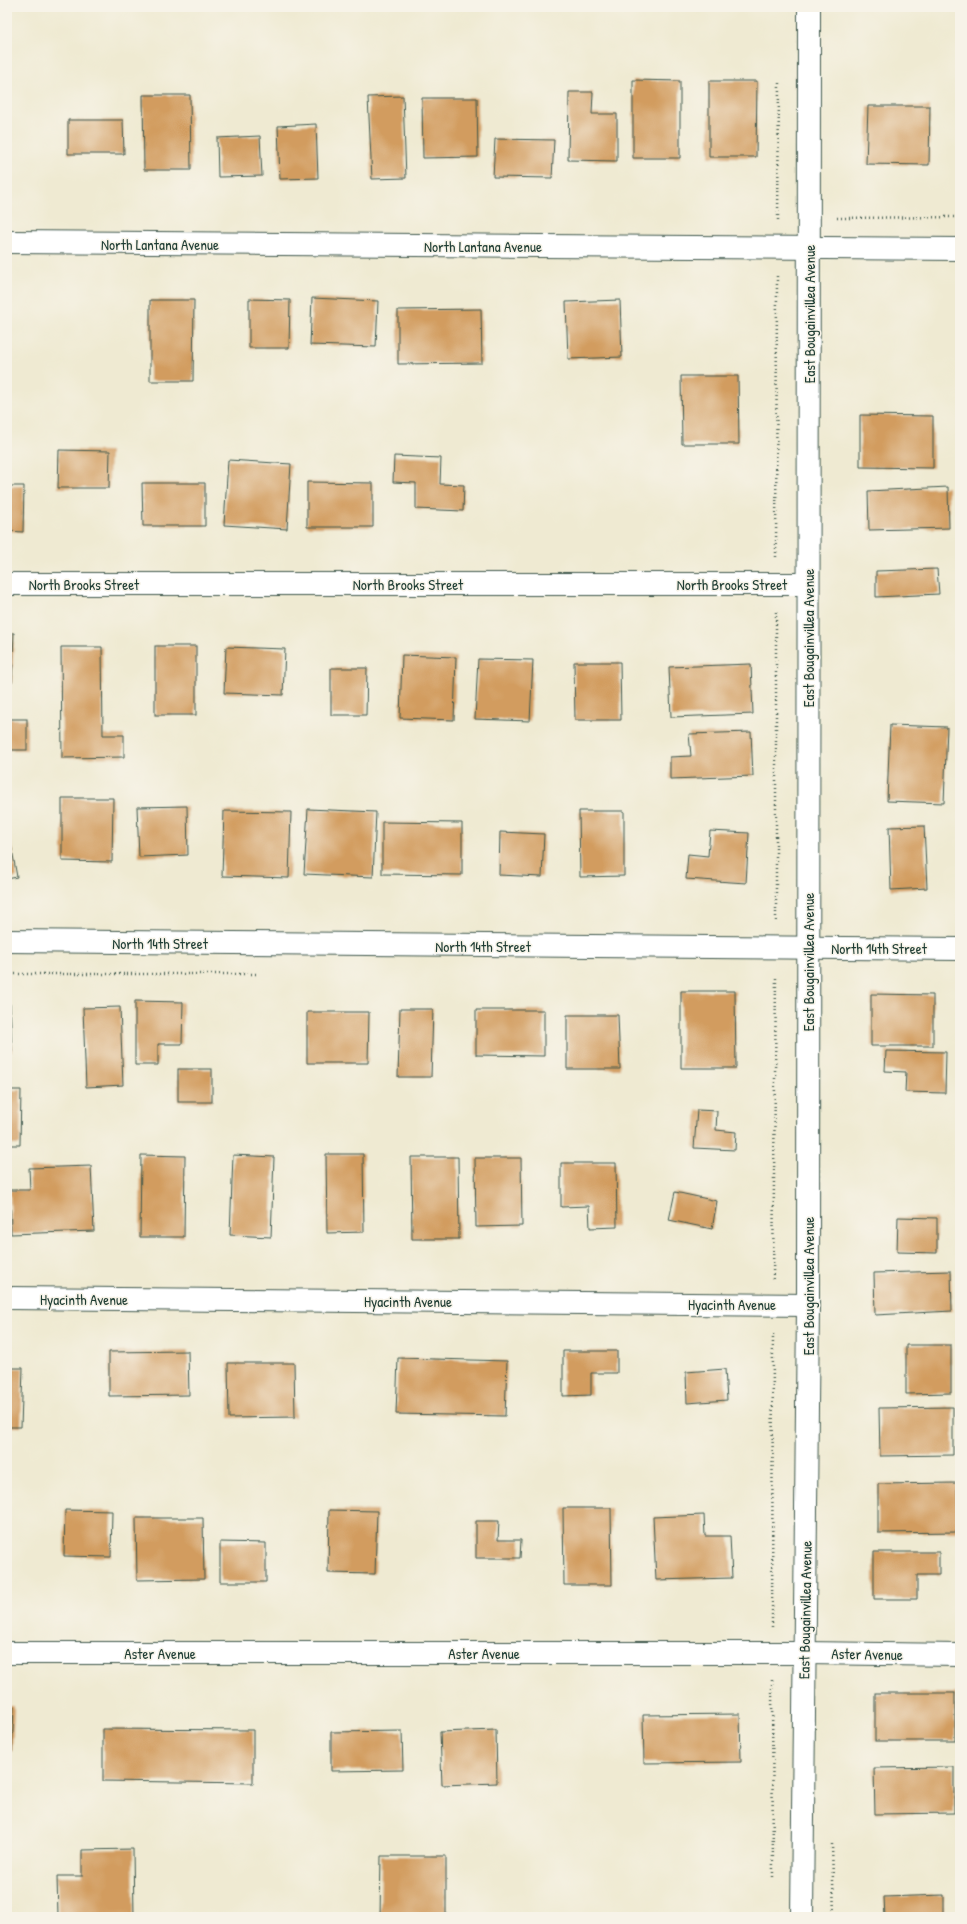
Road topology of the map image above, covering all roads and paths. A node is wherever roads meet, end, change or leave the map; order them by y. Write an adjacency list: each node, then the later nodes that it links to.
1 (809, 7): 7 (street, East Bougainvillea Avenue)
2 (780, 77): 6 (path)
3 (960, 217): 4 (path)
4 (836, 218)
5 (7, 242): 6 (street, North Lantana Avenue)
6 (778, 249): 7 (street, North Lantana Avenue)
7 (809, 249): 8 (street, North Lantana Avenue); 12 (street, East Bougainvillea Avenue)
8 (960, 249)
9 (770, 274): 11 (path)
10 (7, 584): 11 (street, North Brooks Street)
11 (776, 584): 12 (street, North Brooks Street); 14 (path)
12 (808, 584): 15 (street, East Bougainvillea Avenue)
13 (7, 941): 14 (street, North 14th Street)
14 (776, 948): 15 (street, North 14th Street); 20 (path)
15 (808, 948): 16 (street, North 14th Street); 21 (street, East Bougainvillea Avenue)
16 (960, 949)
17 (7, 974): 18 (path)
18 (259, 974)
19 (7, 1298): 20 (street, Hyacinth Avenue)
20 (773, 1304): 21 (street, Hyacinth Avenue); 23 (path)
21 (808, 1304): 24 (street, East Bougainvillea Avenue)
22 (7, 1653): 23 (street, Aster Avenue)
23 (772, 1653): 24 (street, Aster Avenue); 26 (path)
24 (804, 1653): 25 (street, Aster Avenue); 27 (street, East Bougainvillea Avenue)
25 (960, 1655)
26 (773, 1885)
27 (802, 1917)

